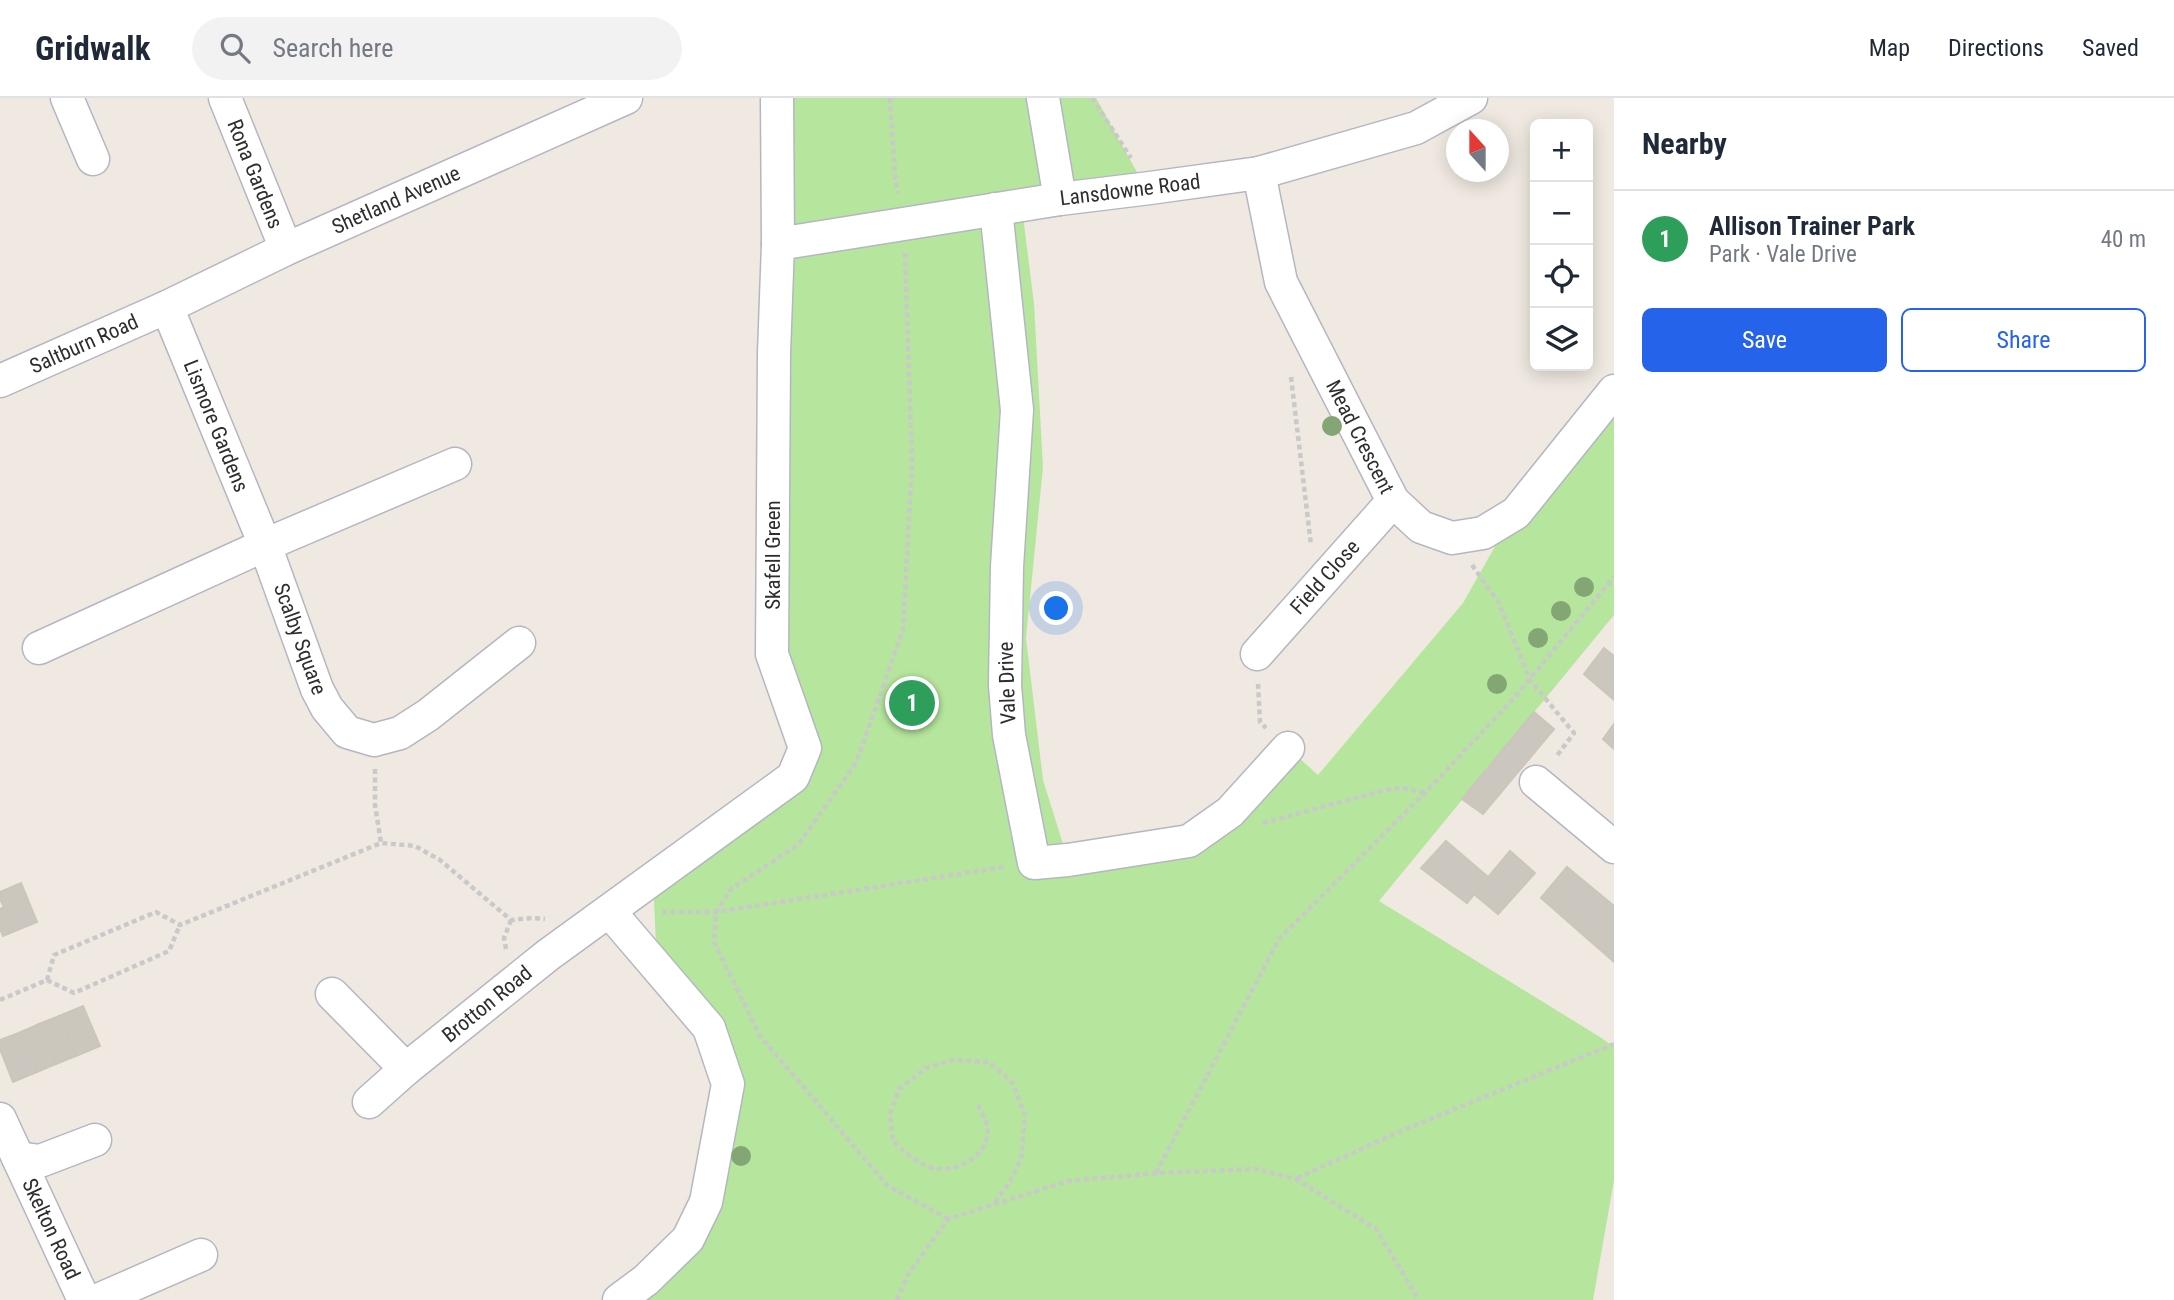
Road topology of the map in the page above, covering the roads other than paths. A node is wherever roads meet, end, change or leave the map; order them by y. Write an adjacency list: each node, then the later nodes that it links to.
1 (67, 98): 7 (street)
2 (225, 98): 12 (street, Rona Gardens)
3 (626, 98): 12 (street, Shetland Avenue)
4 (777, 98): 11 (street, Skafell Green)
5 (1043, 98): 9 (street)
6 (1471, 98): 8 (street, Lansdowne Road)
7 (93, 159)
8 (1259, 173): 9 (street, Lansdowne Road); 17 (street, Mead Crescent)
9 (1060, 198): 10 (street, Lansdowne Road)
10 (996, 209): 11 (street, Lansdowne Road); 22 (street, Vale Drive)
11 (778, 244): 25 (street, Skafell Green)
12 (286, 249): 13 (street, Shetland Avenue)
13 (167, 307): 14 (street, Saltburn Road); 18 (street, Lismore Gardens)
14 (0, 381)
15 (1614, 391): 17 (street, Mead Crescent)
16 (455, 464): 18 (street)
17 (1393, 501): 21 (street, Field Close)
18 (265, 545): 19 (street, Scalby Square); 20 (street)
19 (519, 643)
20 (39, 648)
21 (1257, 654)
22 (1288, 748)
23 (1536, 782): 24 (street)
24 (1614, 847)
25 (609, 911): 27 (street, Brotton Road); 35 (street)
26 (332, 994): 27 (street)
27 (406, 1069): 28 (street, Brotton Road)
28 (369, 1102)
29 (0, 1119): 31 (street, Skelton Road)
30 (95, 1140): 31 (street)
31 (18, 1158): 33 (street, Skelton Road)
32 (201, 1255): 34 (street)
33 (84, 1300)
34 (98, 1300)
35 (619, 1300)

